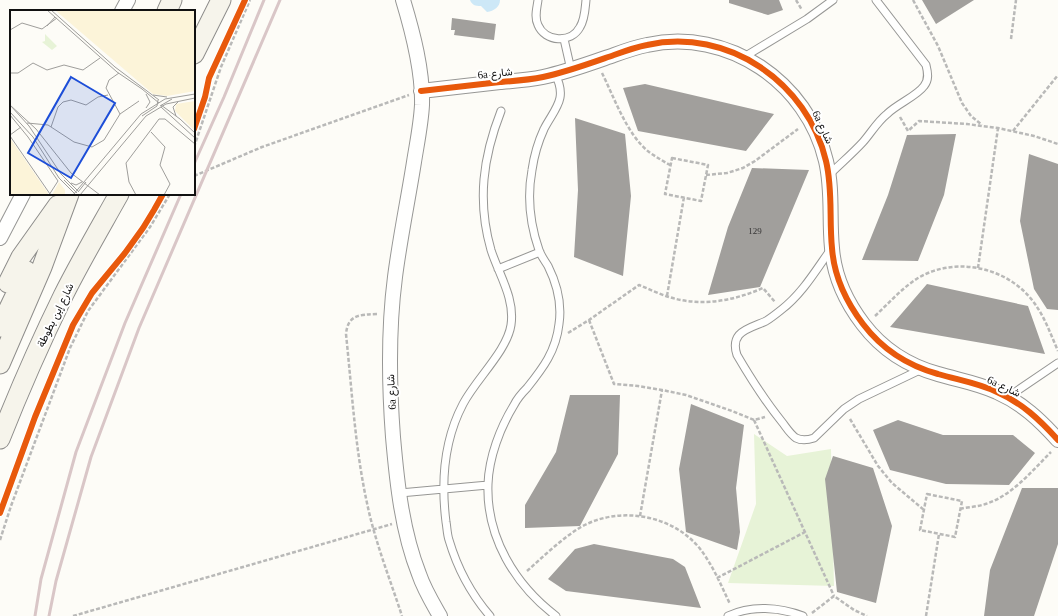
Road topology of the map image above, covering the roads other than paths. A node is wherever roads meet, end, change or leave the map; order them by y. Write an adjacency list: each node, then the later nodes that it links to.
1 (128, 0): 10 (street)
2 (157, 0): 11 (main road)
3 (172, 0): 12 (main road)
4 (222, 0): 14 (main road)
5 (403, 0): 18 (street, 6a شارع)
6 (538, 0): 13 (lane)
7 (586, 0): 13 (lane)
8 (833, 0): 15 (lane)
9 (876, 0): 20 (lane)
10 (123, 10)
11 (154, 10)
12 (167, 10)
13 (564, 39): 16 (lane)
14 (195, 52)
15 (744, 57): 16 (street, 6a شارع); 20 (street, 6a شارع)
16 (571, 70): 17 (street, 6a شارع)
17 (555, 74): 18 (street, 6a شارع); 28 (lane)
18 (421, 91): 40 (street, 6a شارع)
19 (500, 111): 29 (lane)
20 (829, 175): 27 (street, 6a شارع)
21 (22, 195): 26 (street)
22 (66, 195): 30 (main road)
23 (66, 195): 31 (main road)
24 (67, 195): 33 (main road)
25 (118, 195): 36 (main road, شارع إبن بطوطة)
26 (0, 238)
27 (832, 249): 34 (street, 6a شارع); 34 (lane)
28 (540, 252): 29 (lane); 38 (lane)
29 (498, 269): 39 (lane)
30 (0, 301)
31 (0, 327)
32 (1058, 363): 35 (lane)
33 (0, 364)
34 (922, 369): 35 (street, 6a شارع)
35 (1008, 397): 37 (street, 6a شارع)
36 (0, 439)
37 (1055, 445)
38 (488, 485): 39 (lane); 44 (lane)
39 (444, 489): 40 (lane); 43 (lane)
40 (400, 493): 42 (street, 6a شارع)
41 (731, 615): 45 (lane)
42 (440, 616)
43 (490, 616)
44 (556, 616)
45 (803, 616)

